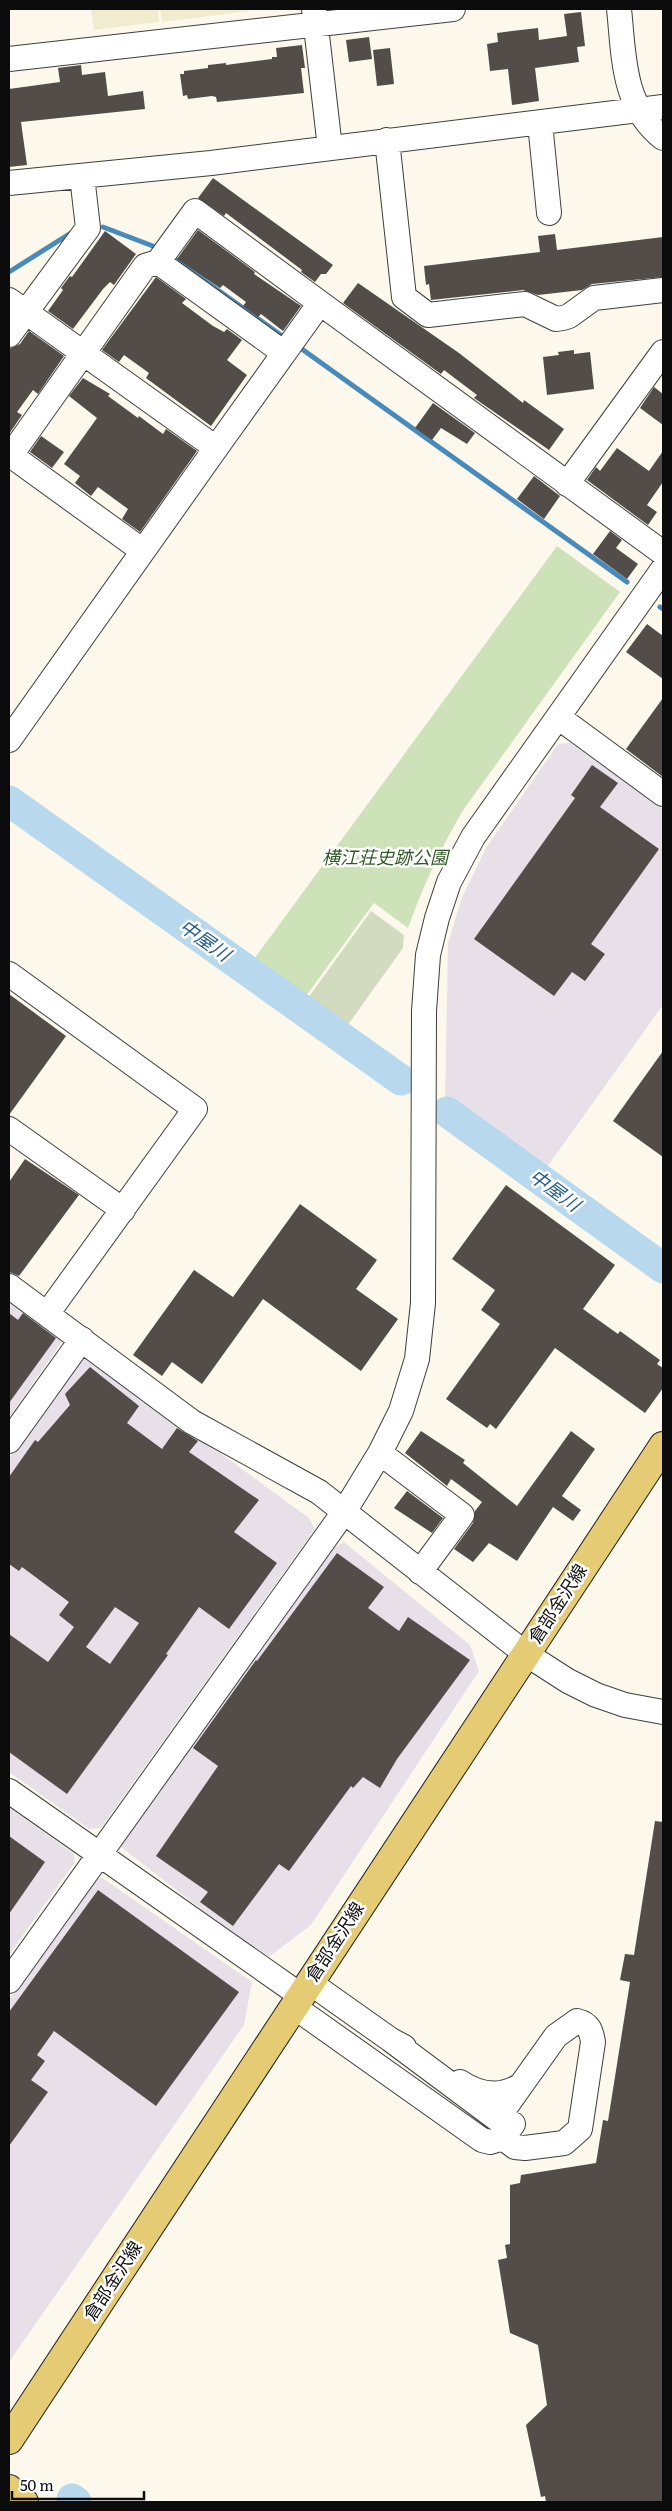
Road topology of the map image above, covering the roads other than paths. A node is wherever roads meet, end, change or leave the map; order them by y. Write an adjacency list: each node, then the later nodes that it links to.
1 (453, 9): 3 (street)
2 (619, 9): 6 (street)
3 (315, 16): 4 (street); 10 (street)
4 (9, 59)
5 (663, 107): 6 (street)
6 (639, 110): 7 (street); 8 (street)
7 (540, 123): 9 (street); 13 (street)
8 (663, 138)
9 (387, 140): 10 (street); 15 (street)
10 (330, 148): 11 (street)
11 (82, 176): 12 (street); 17 (street)
12 (9, 183)
13 (549, 213)
14 (158, 262): 16 (street); 20 (street); 21 (street)
15 (663, 290)
16 (320, 303): 21 (street); 24 (street)
17 (17, 306): 18 (street); 20 (street)
18 (9, 335)
19 (663, 352): 24 (street)
20 (84, 353): 22 (street); 23 (street)
21 (284, 353): 22 (street)
22 (216, 448): 25 (street)
23 (10, 455): 25 (street)
24 (567, 484): 26 (street)
25 (142, 551): 29 (street)
26 (663, 553)
27 (663, 569): 28 (street)
28 (558, 717): 30 (street); 39 (street)
29 (9, 740)
30 (663, 794)
31 (9, 974): 33 (street)
32 (9, 1129): 33 (street)
33 (123, 1210): 35 (street)
34 (9, 1286): 35 (street)
35 (47, 1314): 36 (street)
36 (82, 1339): 37 (street); 40 (street)
37 (9, 1441)
38 (663, 1446): 42 (main road, 倉部金沢線)
39 (380, 1453): 40 (street); 41 (street)
40 (344, 1512): 41 (street); 45 (street)
41 (420, 1572): 42 (street)
42 (526, 1654): 43 (street); 47 (main road, 倉部金沢線)
43 (663, 1712)
44 (9, 1791): 45 (street)
45 (98, 1856): 46 (street); 47 (street)
46 (9, 1981)
47 (300, 1995): 48 (street); 49 (street); 50 (main road, 倉部金沢線)
48 (577, 2022): 49 (street); 49 (street)
49 (503, 2138)
50 (9, 2440)
51 (9, 2489): 52 (main road)
52 (24, 2502)

